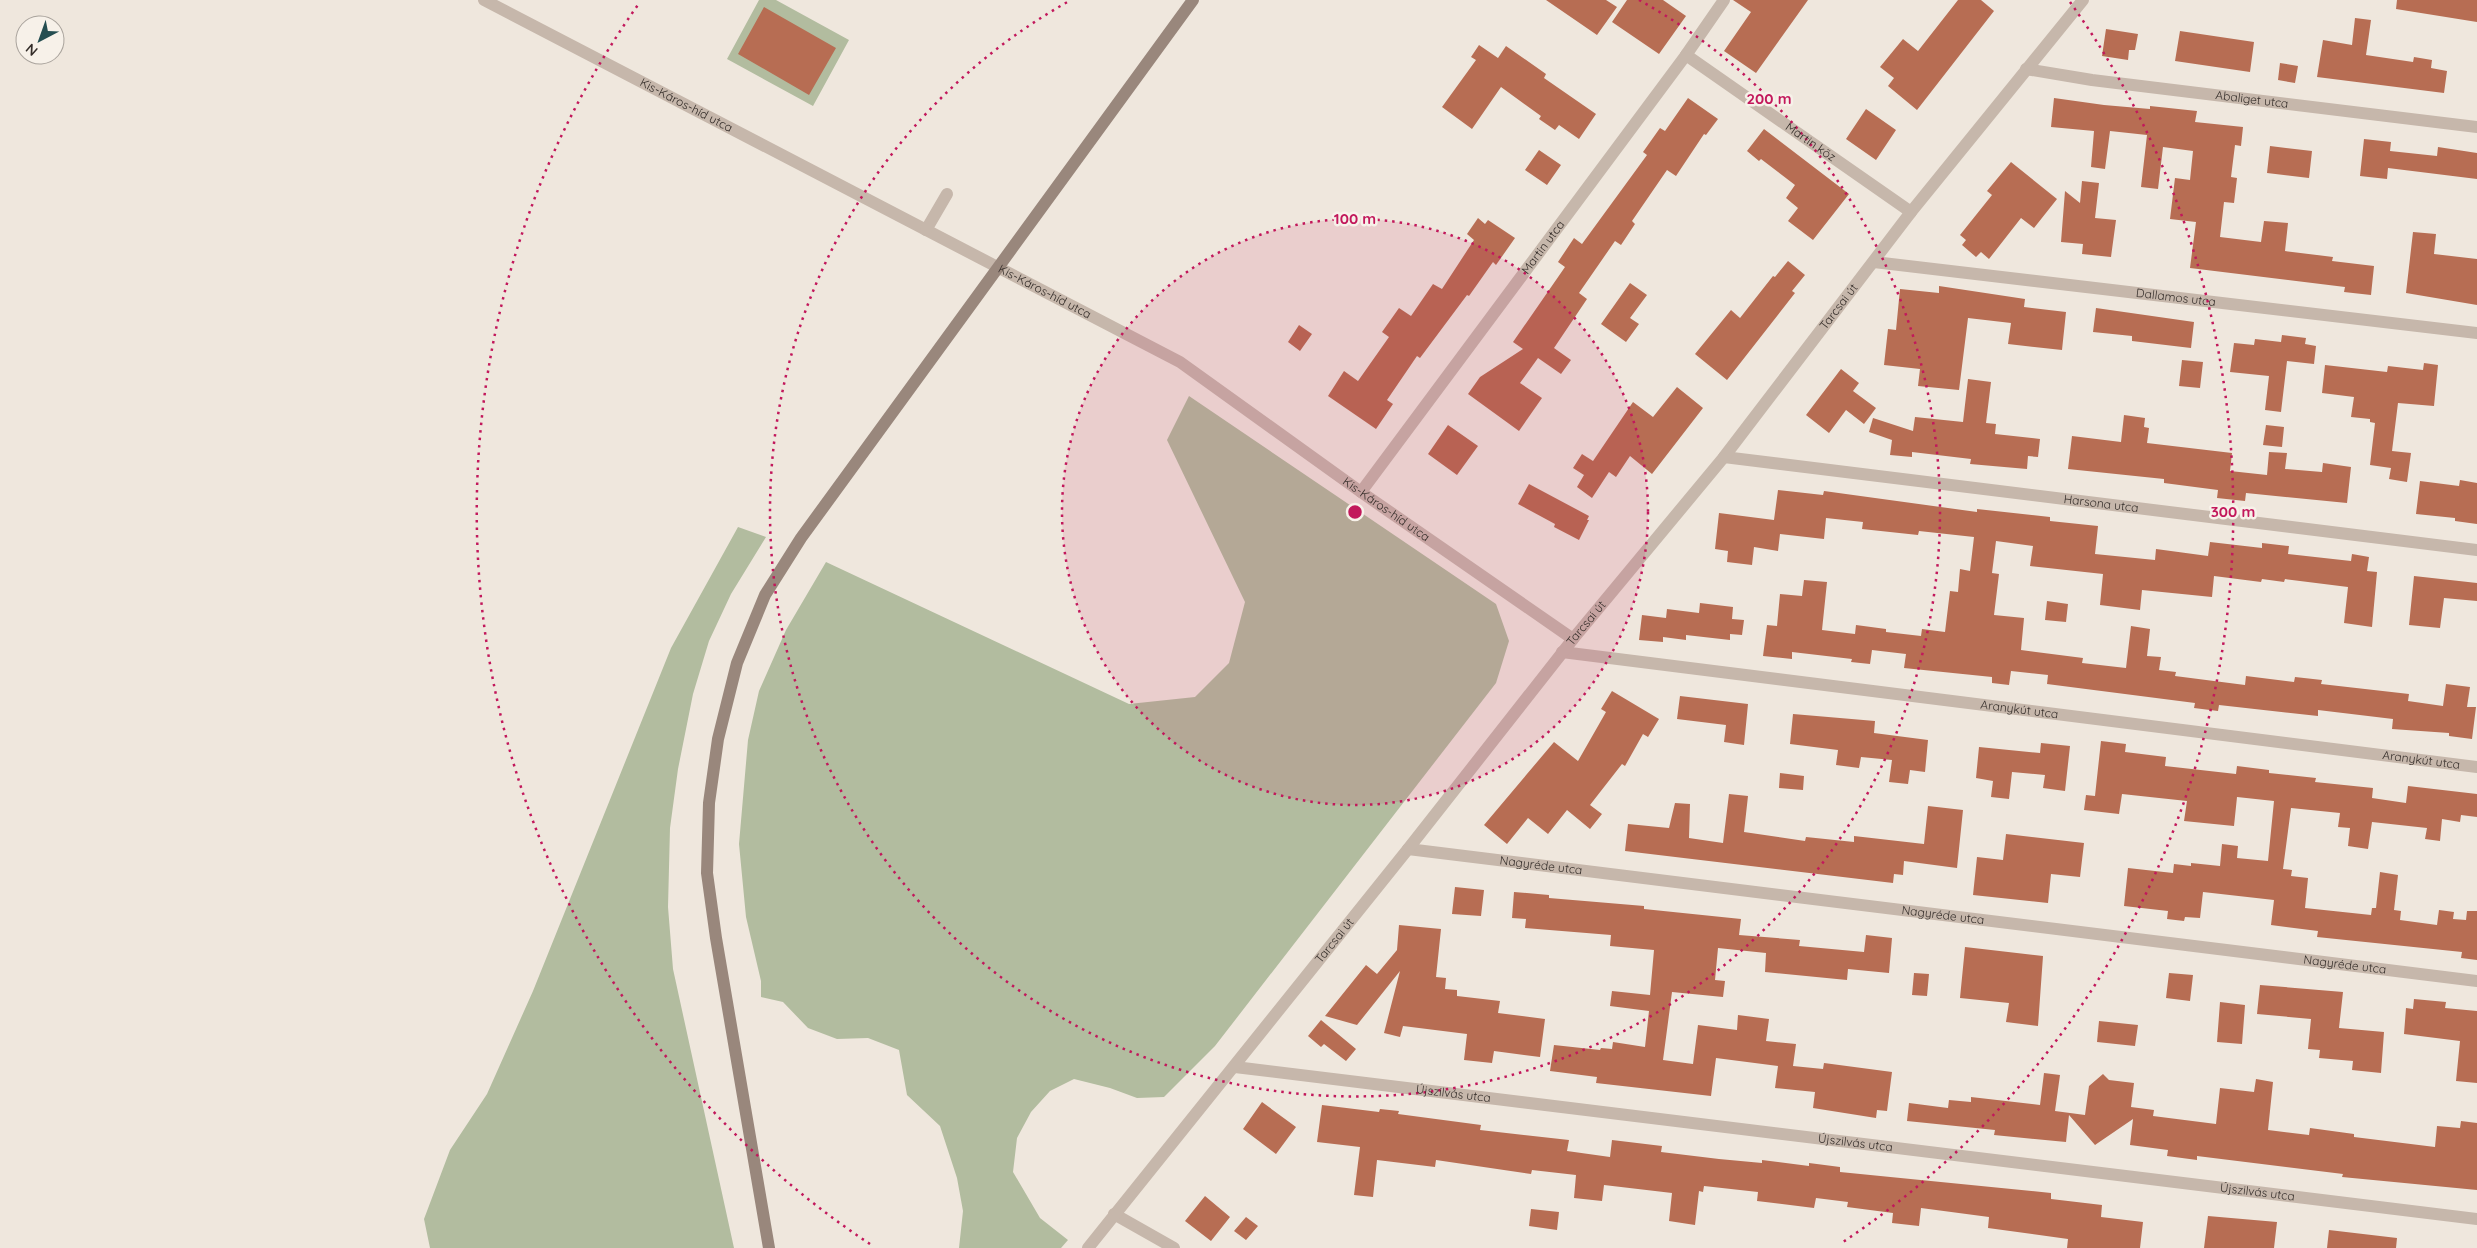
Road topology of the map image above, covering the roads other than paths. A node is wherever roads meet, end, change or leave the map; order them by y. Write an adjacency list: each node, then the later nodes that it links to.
1 (484, 0): 10 (street, Kis-Káros-híd utca)
2 (1193, 0): 12 (main road)
3 (1724, 0): 5 (street, Martin utca)
4 (2083, 0): 6 (street, Tarcsai út)
5 (1686, 55): 9 (street, Martin köz); 15 (street, Martin utca)
6 (2026, 69): 7 (street, Abaliget utca); 9 (street, Tarcsai út)
7 (2477, 127)
8 (947, 194): 10 (street)
9 (1911, 212): 11 (street, Tarcsai út)
10 (926, 230): 12 (street, Kis-Káros-híd utca)
11 (1874, 262): 13 (street, Dallamos utca); 14 (street, Tarcsai út)
12 (998, 268): 15 (street, Kis-Káros-híd utca); 25 (main road)
13 (2477, 333)
14 (1724, 457): 16 (street, Harsona utca); 17 (street, Tarcsai út)
15 (1361, 492): 17 (street, Kis-Káros-híd utca)
16 (2477, 550)
17 (1573, 639): 18 (street, Tarcsai út)
18 (1562, 652): 19 (street, Aranykút utca); 20 (street, Tarcsai út)
19 (2477, 767)
20 (1408, 849): 21 (street, Nagyréde utca); 22 (street, Tarcsai út)
21 (2477, 982)
22 (1235, 1066): 23 (street, Tarcsai út); 24 (street, Újszilvás utca)
23 (1114, 1214): 26 (street, Tarcsai út); 27 (street)
24 (2477, 1219)
25 (769, 1248)
26 (1088, 1248)
27 (1174, 1248)

